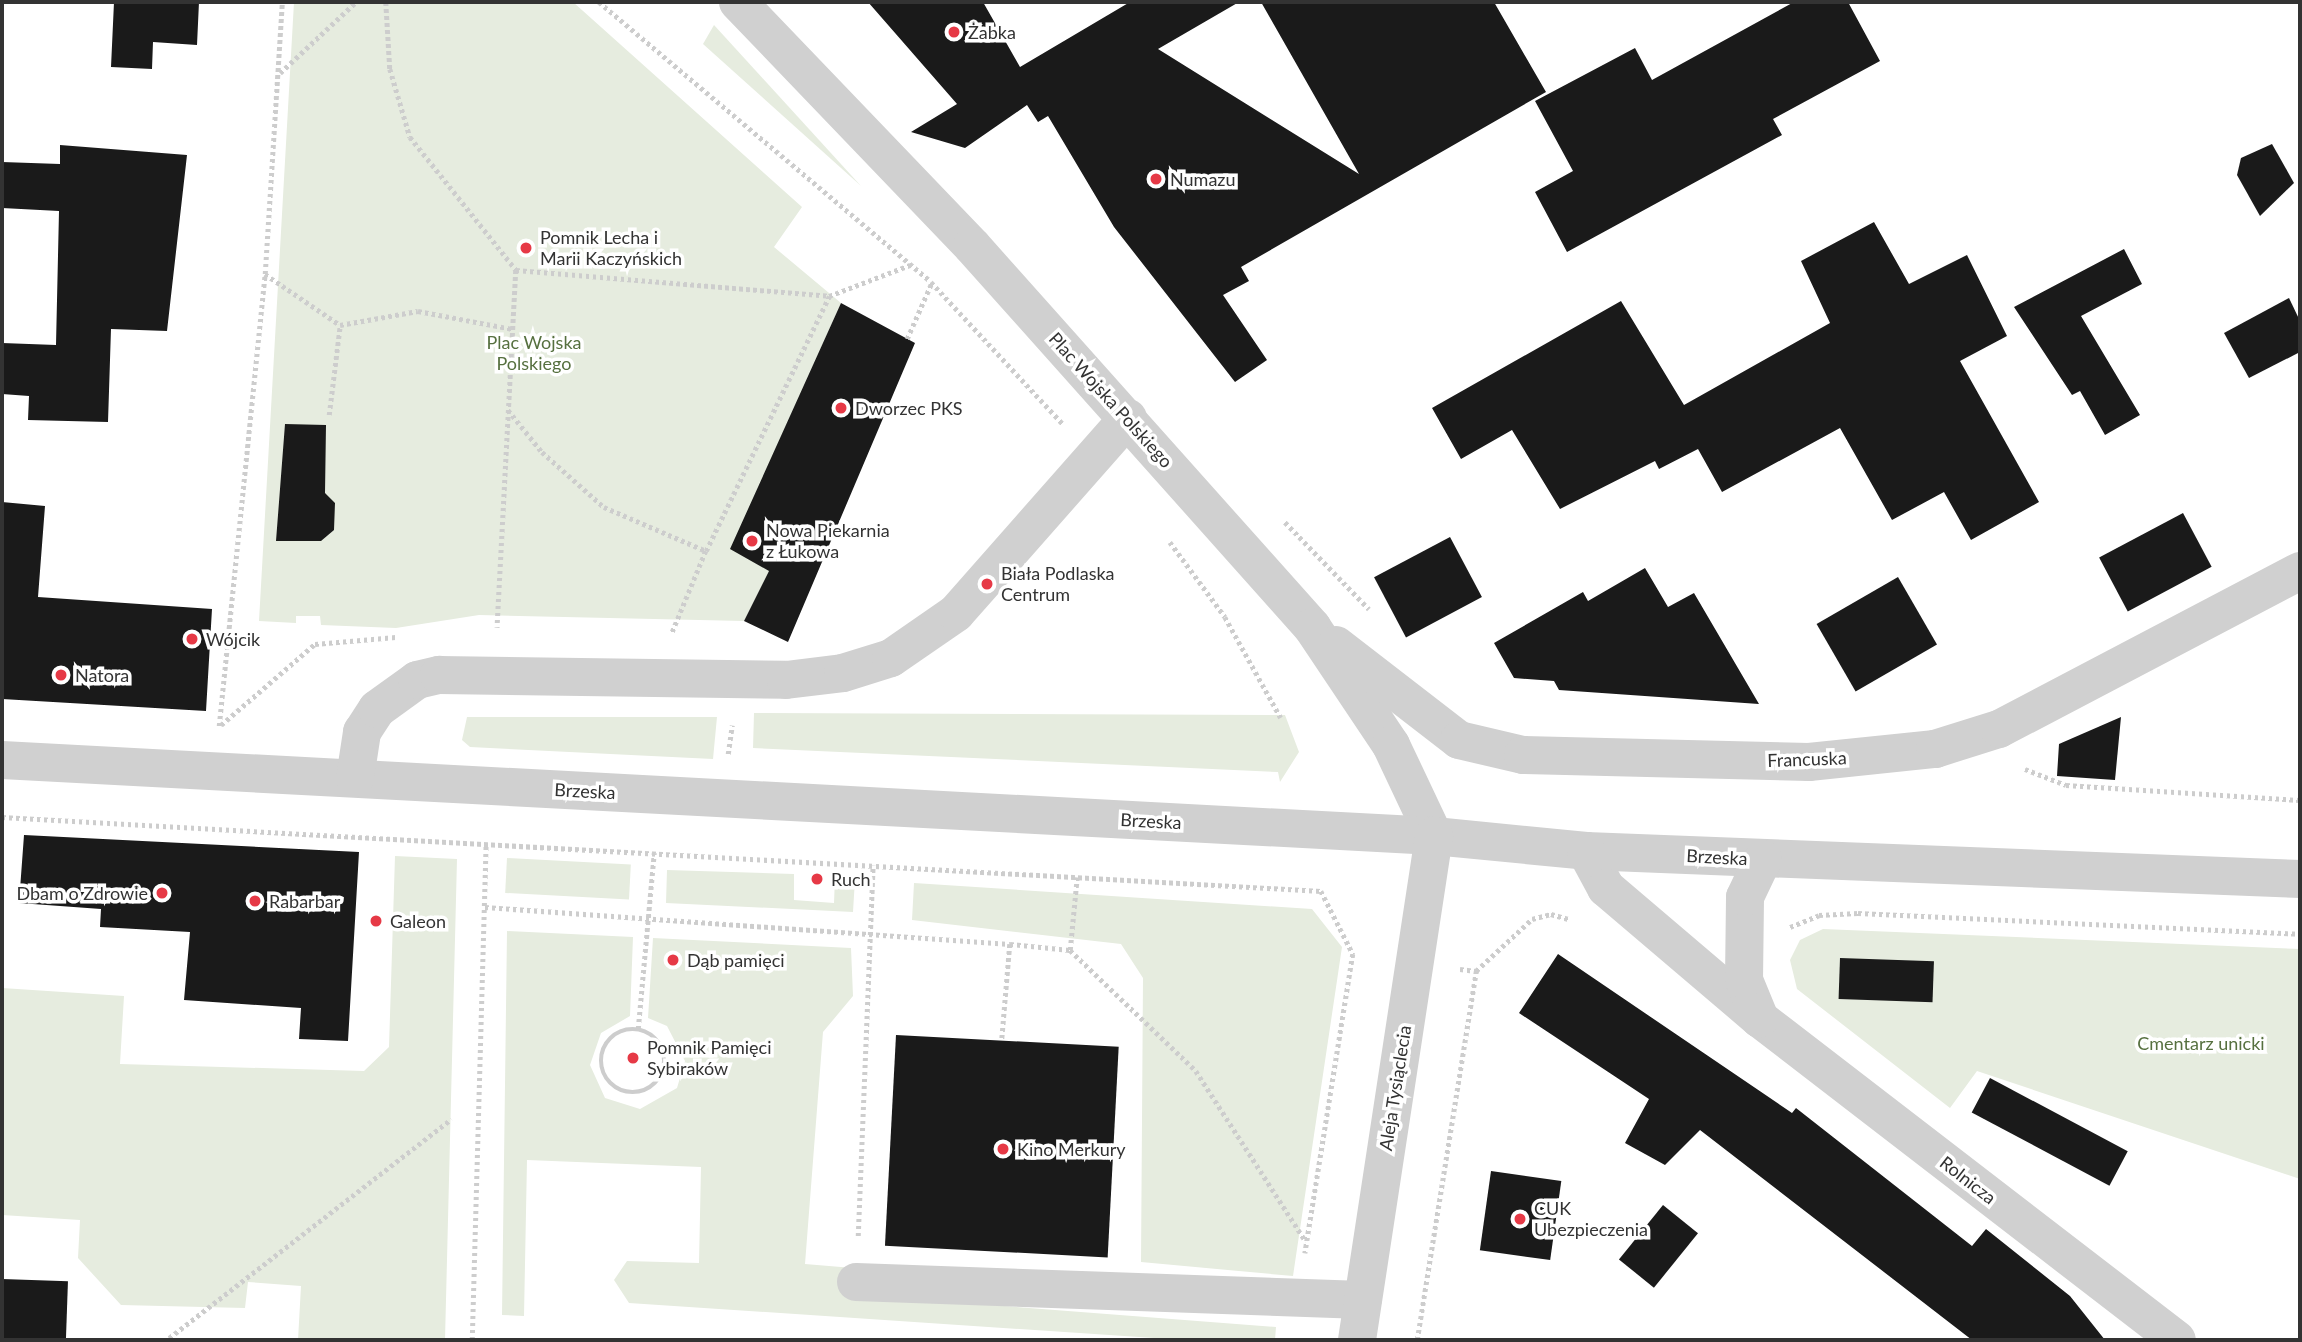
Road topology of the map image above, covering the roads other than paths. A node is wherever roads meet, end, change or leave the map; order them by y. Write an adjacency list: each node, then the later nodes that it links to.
1 (738, 2): 2 (street, Plac Wojska Polskiego)
2 (1128, 418): 4 (street, Plac Wojska Polskiego); 6 (street)
3 (2300, 571): 4 (street, Francuska)
4 (1312, 627): 7 (street, Plac Wojska Polskiego)
5 (2, 760): 6 (street, Brzeska)
6 (355, 778): 7 (street, Brzeska)
7 (1434, 836): 8 (street, Brzeska); 13 (street, Aleja Tysiąclecia)
8 (1586, 851): 9 (street, Brzeska); 11 (street, Rolnicza)
9 (1763, 859): 10 (street, Brzeska); 11 (street)
10 (2300, 879)
11 (1760, 1019): 15 (street, Rolnicza)
12 (856, 1282): 13 (street)
13 (1363, 1300): 14 (street, Aleja Tysiąclecia)
14 (1357, 1340)
15 (2177, 1340)

